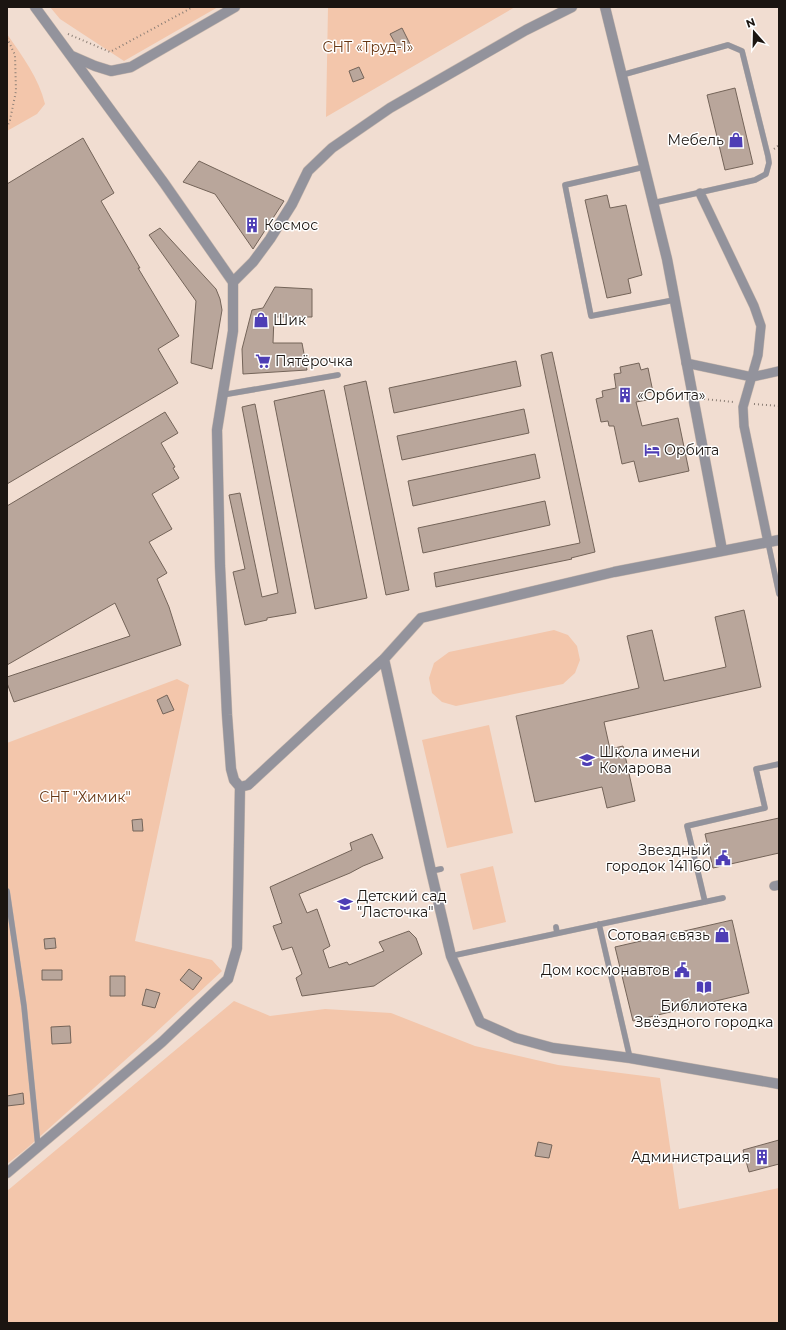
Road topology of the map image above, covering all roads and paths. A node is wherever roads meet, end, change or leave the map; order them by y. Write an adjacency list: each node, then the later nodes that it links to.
1 (35, 7): 6 (street)
2 (193, 7): 6 (path)
3 (235, 7): 8 (street)
4 (572, 7): 14 (street)
5 (605, 7): 9 (street)
6 (49, 25): 8 (street)
7 (7, 38): 10 (path)
8 (72, 56): 14 (street)
9 (622, 75): 11 (street); 12 (lane)
10 (7, 127)
11 (644, 167): 13 (street); 15 (lane)
12 (700, 193): 13 (lane); 19 (street)
13 (653, 203): 15 (street)
14 (233, 282): 20 (street)
15 (674, 300): 16 (street)
16 (686, 363): 19 (street); 23 (street)
17 (779, 371): 19 (street)
18 (338, 375): 20 (lane)
19 (752, 377): 22 (street)
20 (222, 395): 27 (street)
21 (779, 540): 22 (street)
22 (768, 542): 23 (street); 24 (lane)
23 (722, 550): 25 (street)
24 (779, 594)
25 (384, 659): 27 (street); 34 (street)
26 (779, 764): 30 (lane)
27 (240, 787): 37 (street)
28 (7, 891): 37 (lane)
29 (723, 898): 30 (lane)
30 (705, 902): 31 (lane)
31 (598, 924): 33 (lane); 35 (lane)
32 (556, 927): 33 (lane)
33 (557, 933): 34 (lane)
34 (452, 956): 35 (street)
35 (630, 1058): 36 (street)
36 (779, 1084)
37 (38, 1146): 38 (street)
38 (7, 1173)

